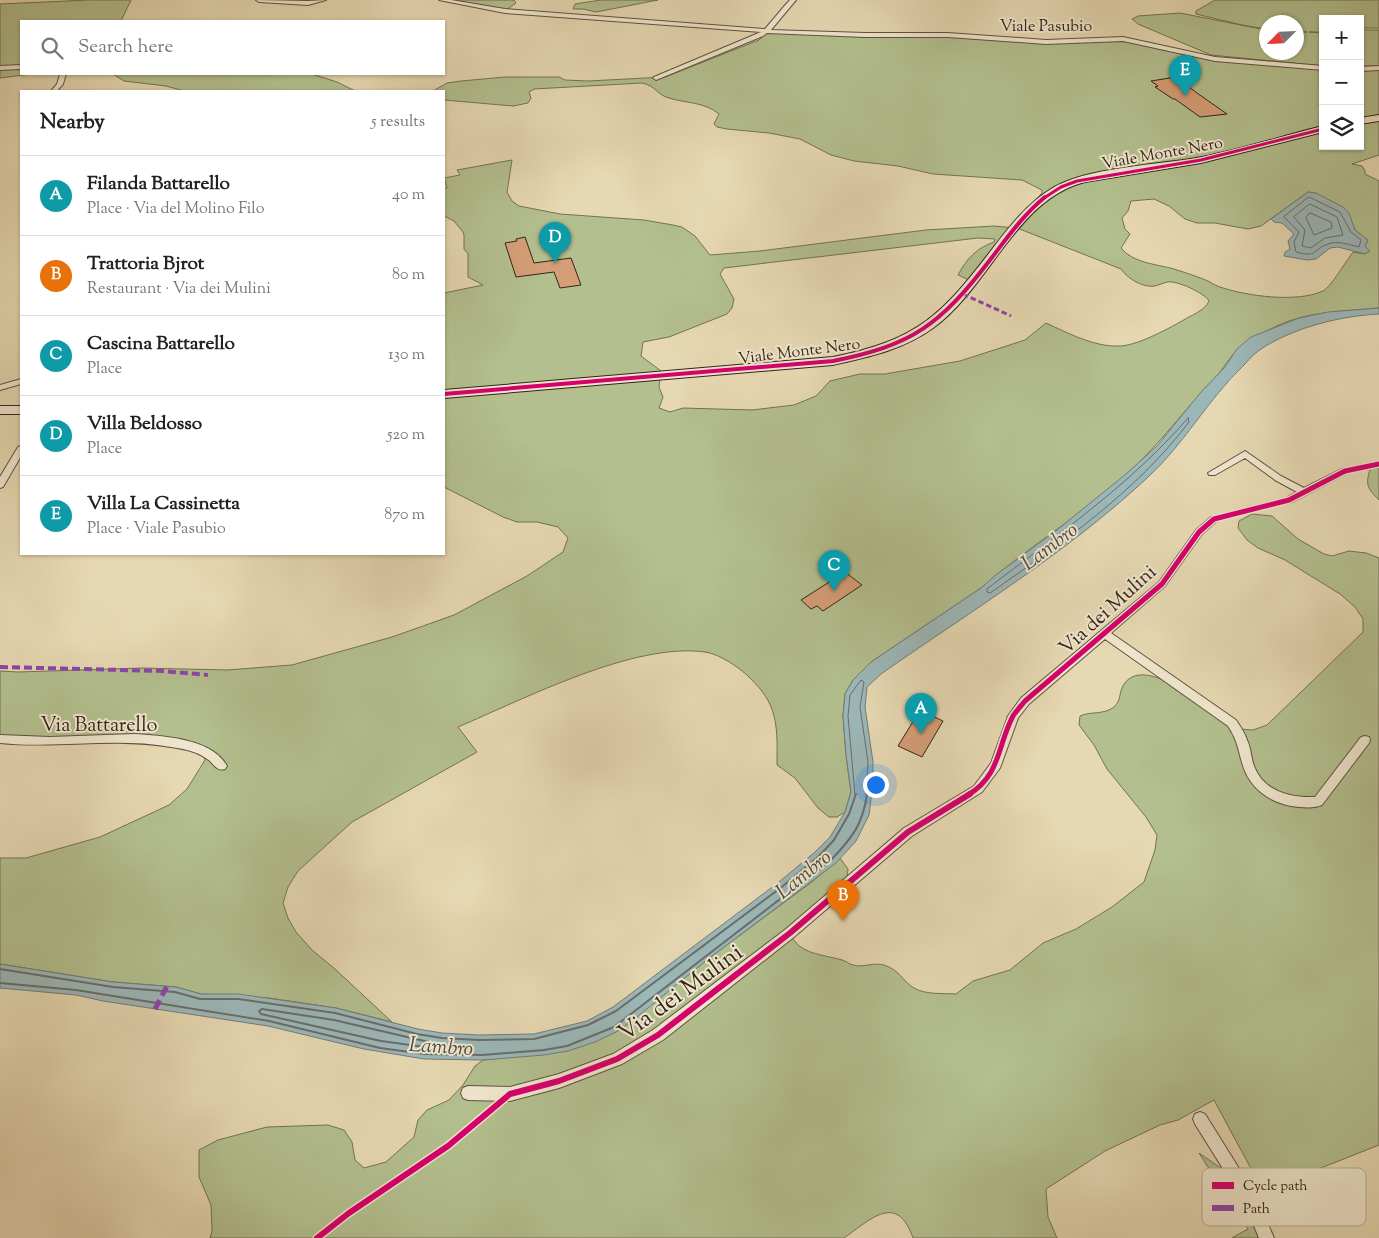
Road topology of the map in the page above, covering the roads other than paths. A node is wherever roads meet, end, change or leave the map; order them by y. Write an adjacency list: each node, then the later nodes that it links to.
1 (259, 0): 2 (street)
2 (323, 0)
3 (442, 0): 5 (street, Viale Pasubio)
4 (793, 0): 5 (street)
5 (767, 31): 8 (street, Viale Pasubio); 12 (street)
6 (20, 67): 7 (street)
7 (0, 68)
8 (1319, 68)
9 (1379, 68): 10 (street)
10 (1364, 69)
11 (63, 75): 13 (street)
12 (656, 78)
13 (55, 90)
14 (1379, 118): 15 (street)
15 (1364, 120)
16 (1319, 130): 19 (street, Viale Monte Nero)
17 (20, 381): 18 (street)
18 (0, 388)
19 (445, 394)
20 (0, 410): 21 (street)
21 (20, 410)
22 (20, 451): 25 (street)
23 (1379, 464): 26 (street, Via dei Mulini)
24 (1212, 473): 26 (street)
25 (0, 486)
26 (1304, 492): 27 (street, Via dei Mulini)
27 (1104, 633): 29 (street); 31 (street, Via dei Mulini)
28 (0, 739): 30 (street, Via Battarello)
29 (1366, 740)
30 (221, 766)
31 (468, 1093)
32 (1200, 1119): 33 (street)
33 (1231, 1168)
34 (1262, 1226): 35 (street)
35 (1267, 1238)

